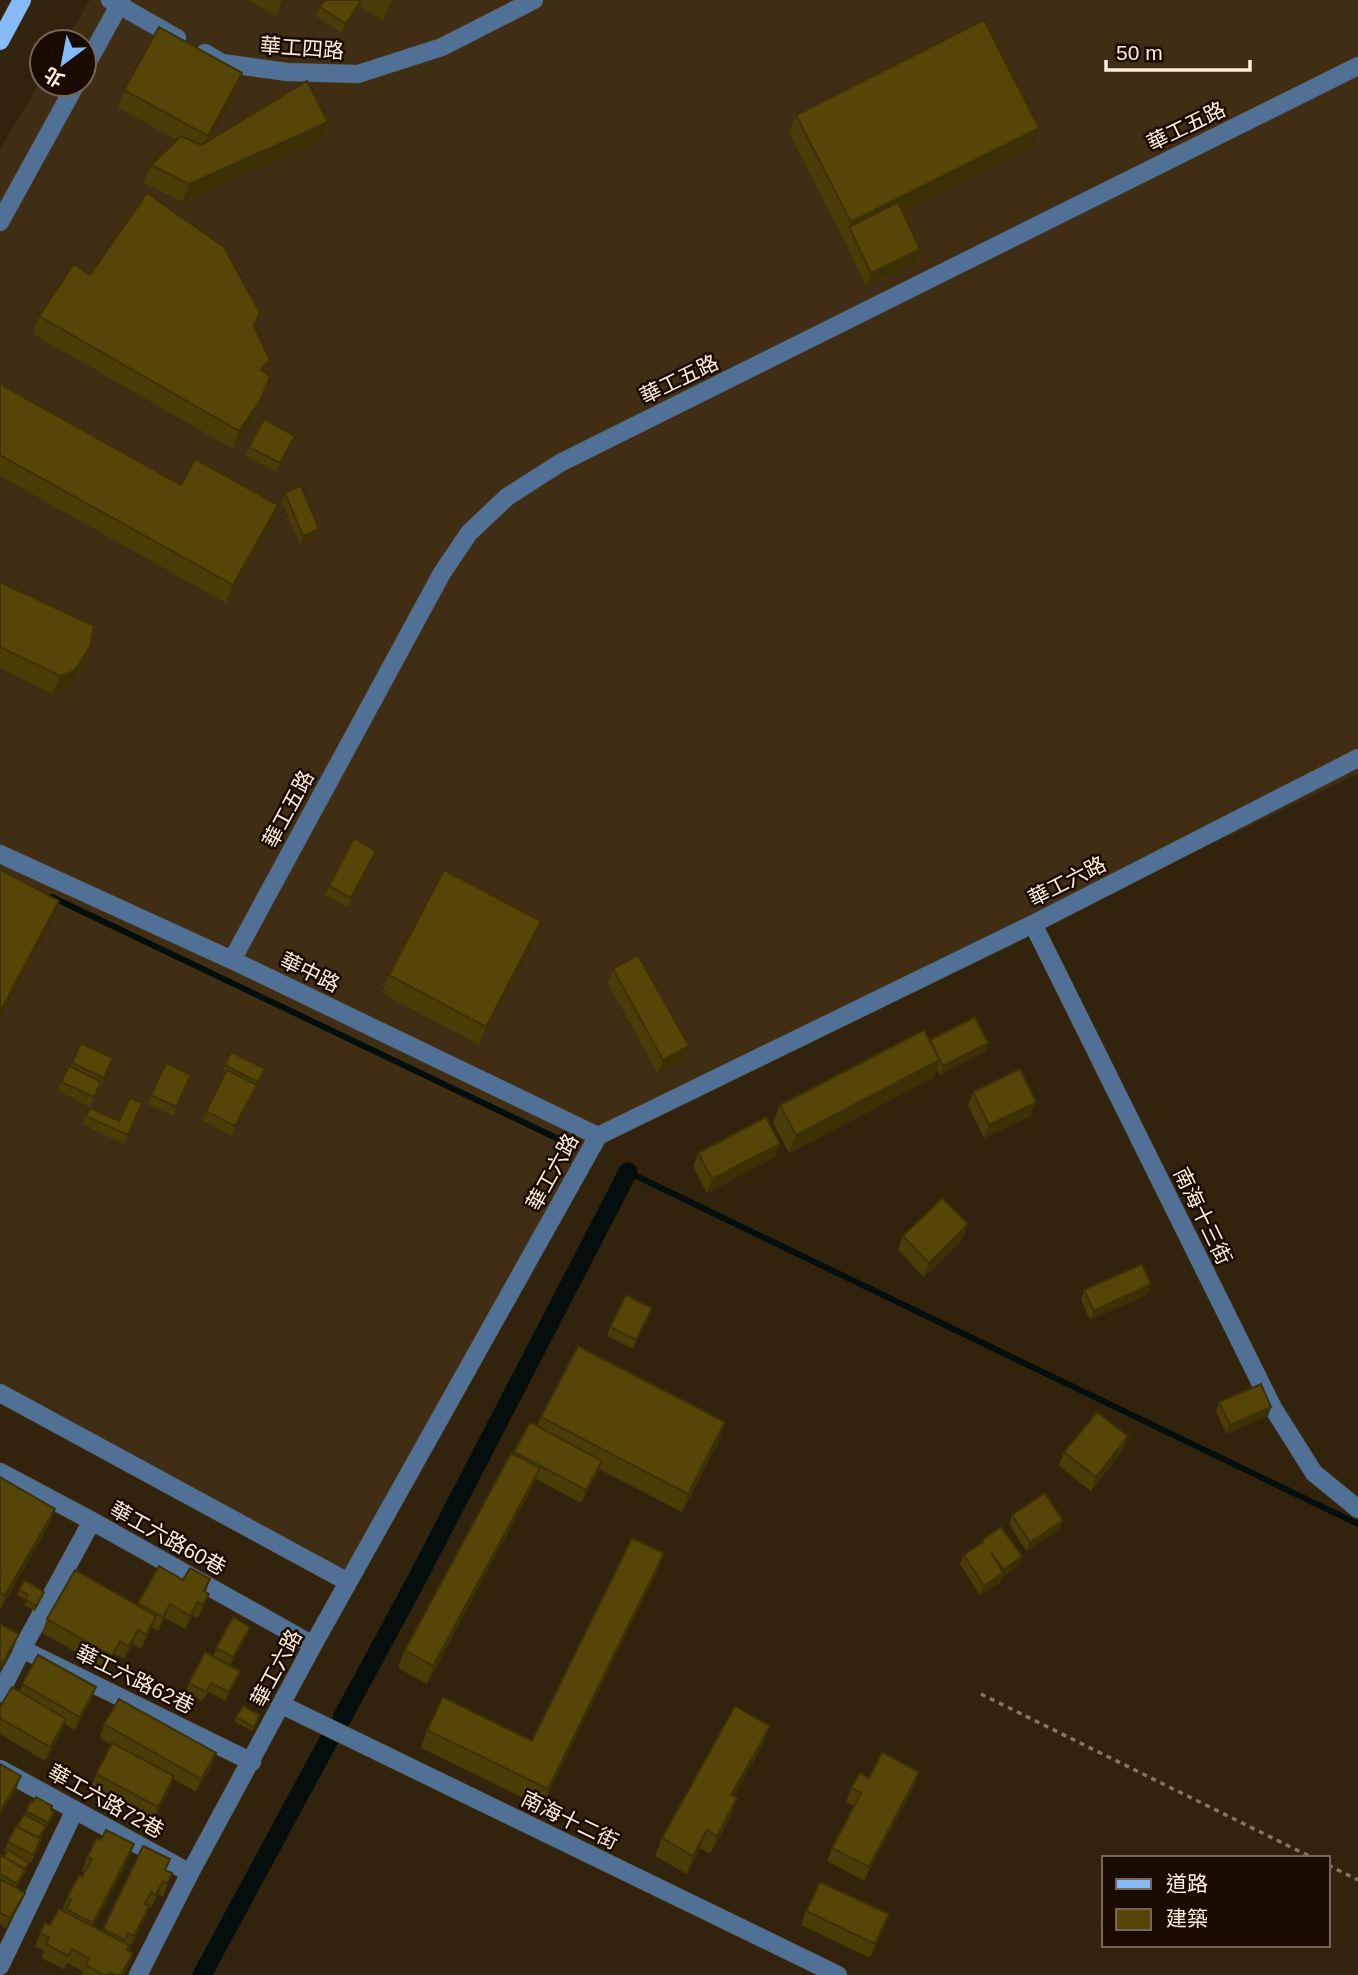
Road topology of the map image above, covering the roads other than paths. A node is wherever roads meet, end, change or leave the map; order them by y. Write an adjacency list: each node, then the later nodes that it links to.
1 (22, 0): 4 (main road)
2 (534, 0): 3 (street, 華工四路)
3 (117, 2): 5 (street)
4 (0, 41)
5 (98, 41)
6 (1358, 66): 12 (street, 華工五路)
7 (68, 98): 8 (street)
8 (0, 222)
9 (1358, 758): 11 (street, 華工六路)
10 (0, 854): 12 (street, 華中路)
11 (1033, 924): 13 (street, 華工六路); 16 (street, 南海十三街)
12 (232, 960): 13 (street, 華中路)
13 (598, 1136): 18 (street, 華工六路)
14 (0, 1393): 18 (street)
15 (0, 1472): 17 (street, 華工六路60巷)
16 (1358, 1509)
17 (92, 1521): 20 (street, 華工六路60巷); 21 (street)
18 (348, 1582): 20 (street, 華工六路)
19 (0, 1636): 21 (street, 華工六路62巷)
20 (313, 1645): 23 (street, 華工六路)
21 (22, 1649): 22 (street); 24 (street, 華工六路62巷)
22 (0, 1693)
23 (282, 1706): 24 (street, 華工六路); 30 (street, 南海十二街)
24 (252, 1762): 27 (street, 華工六路)
25 (0, 1769): 26 (street, 華工六路72巷)
26 (75, 1810): 27 (street, 華工六路72巷); 28 (street)
27 (190, 1873): 29 (street, 華工六路)
28 (0, 1966)
29 (138, 1975)
30 (838, 1975)

